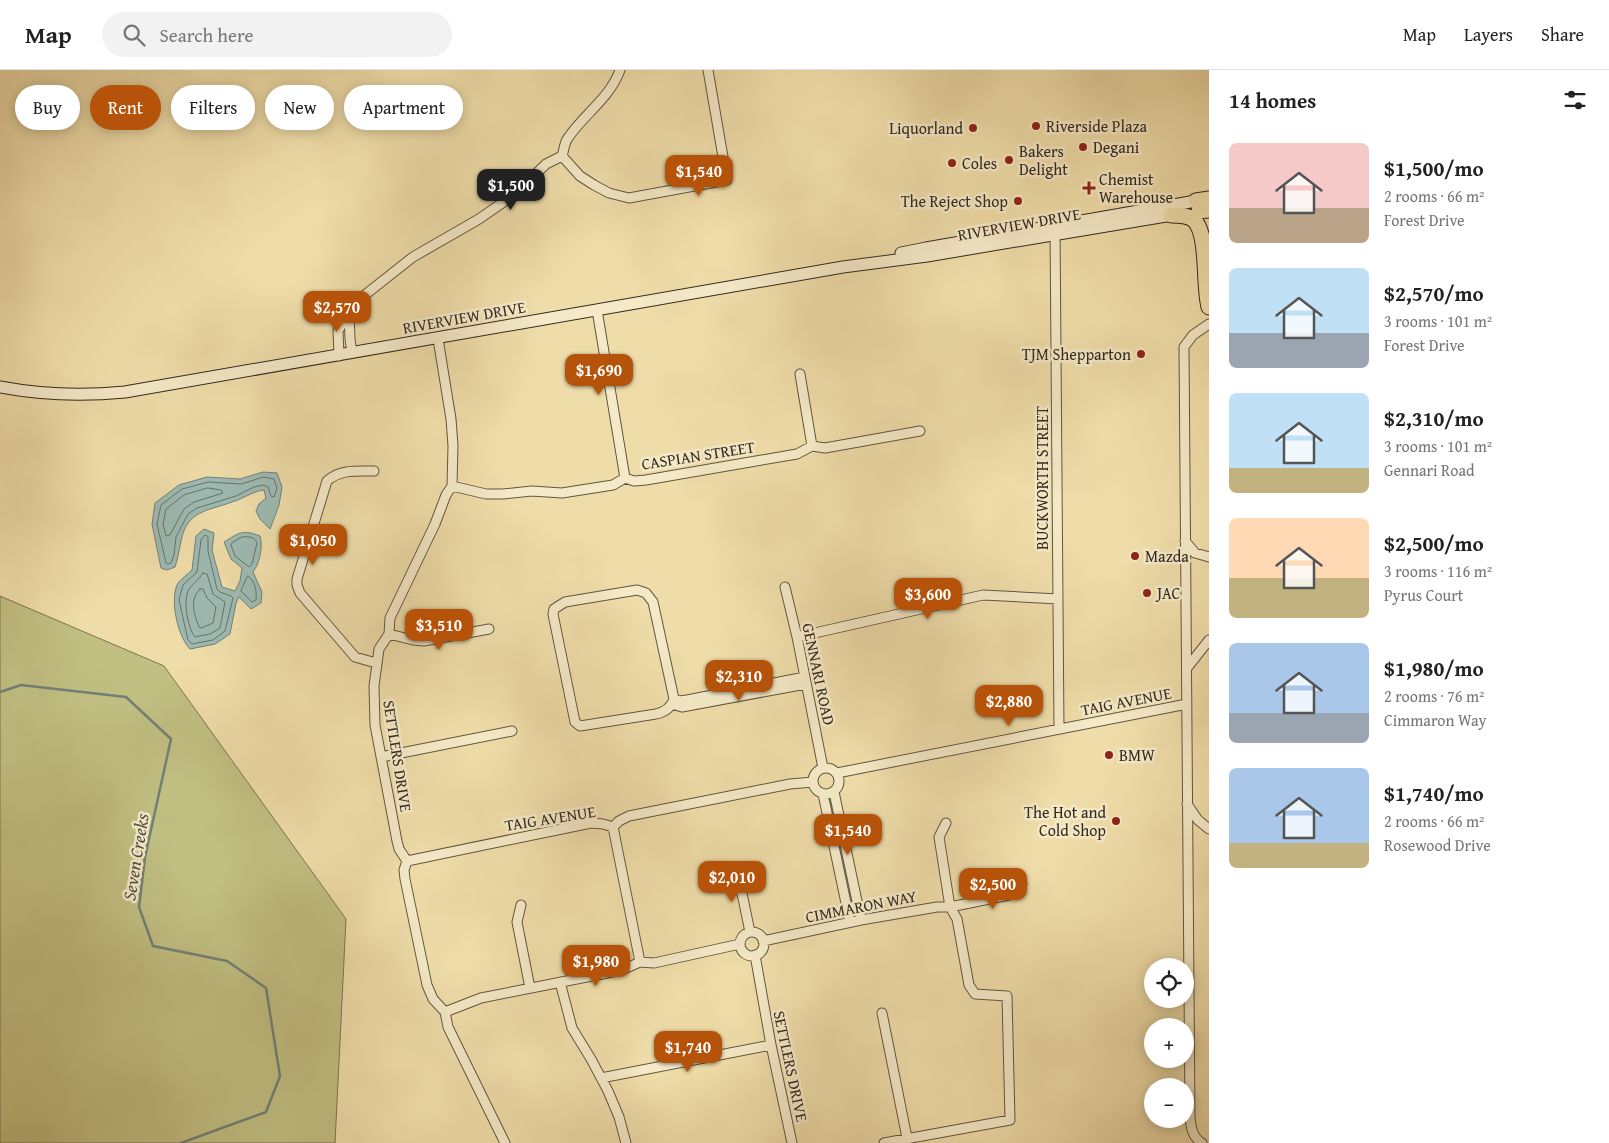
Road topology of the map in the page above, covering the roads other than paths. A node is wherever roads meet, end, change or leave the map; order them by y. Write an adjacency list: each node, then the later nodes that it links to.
1 (620, 70): 3 (street)
2 (708, 70): 3 (street)
3 (562, 156): 9 (street)
4 (1203, 205): 5 (street, RIVERVIEW DRIVE); 6 (street, RIVERVIEW DRIVE)
5 (1172, 215): 6 (street, RIVERVIEW DRIVE); 7 (highway)
6 (1055, 230): 8 (street, RIVERVIEW DRIVE); 24 (street, BUCKWORTH STREET)
7 (1209, 307)
8 (597, 310): 11 (street, RIVERVIEW DRIVE); 19 (street)
9 (349, 311): 12 (street); 13 (street)
10 (1209, 324): 21 (street)
11 (438, 338): 12 (street, RIVERVIEW DRIVE); 20 (street, SETTLERS DRIVE)
12 (352, 353): 13 (street, RIVERVIEW DRIVE)
13 (339, 356): 15 (street, RIVERVIEW DRIVE)
14 (800, 374): 17 (street)
15 (0, 387)
16 (920, 431): 17 (street, CASPIAN STREET)
17 (812, 446): 19 (street, CASPIAN STREET)
18 (374, 471): 29 (street)
19 (625, 478): 20 (street, CASPIAN STREET)
20 (452, 486): 26 (street, SETTLERS DRIVE)
21 (1186, 541): 22 (street); 30 (street)
22 (1209, 557)
23 (785, 587): 27 (street, GENNARI ROAD)
24 (1058, 599): 27 (street); 35 (street, BUCKWORTH STREET)
25 (489, 629): 26 (street)
26 (389, 634): 29 (street, SETTLERS DRIVE)
27 (797, 637): 31 (street, GENNARI ROAD)
28 (1209, 640): 30 (street)
29 (376, 663): 36 (street, SETTLERS DRIVE)
30 (1186, 668): 33 (street)
31 (806, 681): 32 (street); 37 (street, GENNARI ROAD)
32 (673, 702): 32 (street)
33 (1187, 704): 35 (street, TAIG AVENUE); 42 (street)
34 (512, 730): 36 (street)
35 (1059, 730): 38 (street, TAIG AVENUE)
36 (380, 757): 46 (street, SETTLERS DRIVE)
37 (823, 768): 38 (street); 39 (street)
38 (837, 773): 40 (street)
39 (813, 782): 41 (street); 44 (street, TAIG AVENUE)
40 (834, 792): 41 (street); 51 (street)
41 (823, 794): 52 (street)
42 (1187, 804): 45 (street); 69 (street)
43 (946, 823): 50 (street)
44 (613, 827): 46 (street, TAIG AVENUE); 57 (street)
45 (1209, 829)
46 (407, 860): 60 (street, SETTLERS DRIVE)
47 (732, 867): 53 (street)
48 (1022, 884): 50 (street, CIMMARON WAY)
49 (521, 905): 59 (street)
50 (950, 907): 51 (street, CIMMARON WAY); 64 (street)
51 (861, 920): 52 (street, CIMMARON WAY)
52 (850, 922): 54 (street, CIMMARON WAY)
53 (750, 932): 54 (street); 55 (street)
54 (763, 942): 56 (street)
55 (740, 944): 56 (street); 57 (street)
56 (755, 955): 62 (street, SETTLERS DRIVE)
57 (640, 962): 58 (street)
58 (560, 982): 59 (street); 63 (street)
59 (530, 988): 60 (street)
60 (445, 1012): 65 (street, SETTLERS DRIVE)
61 (882, 1013): 64 (street)
62 (771, 1045): 63 (street); 67 (street, SETTLERS DRIVE)
63 (601, 1078): 66 (street)
64 (907, 1138): 68 (street)
65 (505, 1143)
66 (626, 1143)
67 (792, 1143)
68 (884, 1143)
69 (1202, 1143)

